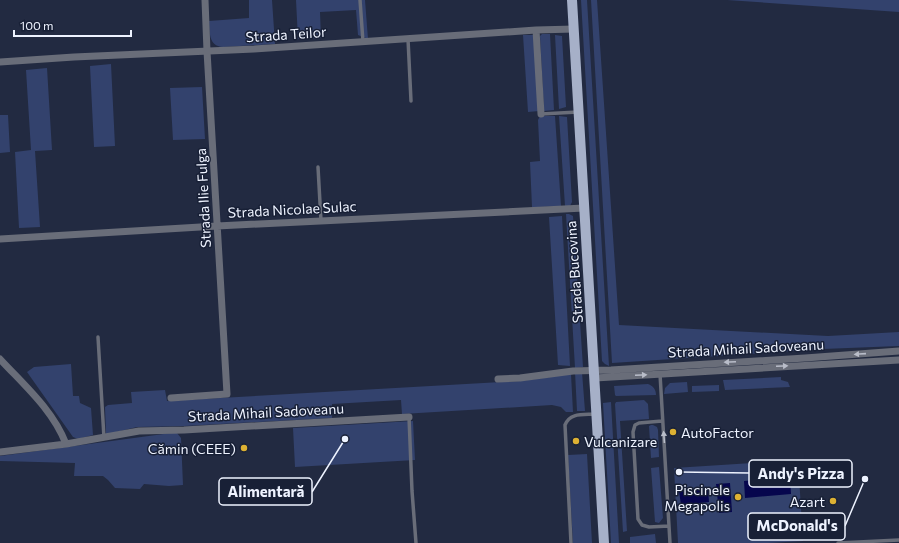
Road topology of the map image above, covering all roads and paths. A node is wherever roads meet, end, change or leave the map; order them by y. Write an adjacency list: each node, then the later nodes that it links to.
1 (205, 0): 8 (street, Strada Ilie Fulga)
2 (360, 0): 7 (lane)
3 (572, 0): 4 (main road, Strada Bucovina)
4 (574, 29): 5 (street, Strada Teilor); 11 (main road, Strada Bucovina)
5 (536, 30): 6 (street, Strada Teilor); 12 (street)
6 (408, 39): 7 (street, Strada Teilor); 10 (lane)
7 (363, 42): 8 (street, Strada Teilor)
8 (207, 51): 9 (street, Strada Teilor); 16 (street, Strada Ilie Fulga)
9 (0, 62)
10 (411, 101)
11 (579, 112): 12 (lane); 14 (main road, Strada Bucovina)
12 (541, 114)
13 (318, 167): 15 (lane)
14 (584, 208): 15 (street, Strada Nicolae Sulac); 23 (main road, Strada Bucovina)
15 (321, 221): 16 (street, Strada Nicolae Sulac)
16 (217, 226): 17 (street, Strada Nicolae Sulac); 25 (street, Strada Ilie Fulga)
17 (0, 239)
18 (98, 337): 29 (lane)
19 (899, 351): 22 (street, Strada Mihail Sadoveanu, one-way to 22)
20 (0, 359): 30 (street)
21 (899, 360): 22 (street, Strada Mihail Sadoveanu, one-way to 21)
22 (659, 370): 23 (street, Strada Mihail Sadoveanu); 28 (lane)
23 (595, 374): 24 (street, Strada Mihail Sadoveanu); 26 (main road, Strada Bucovina)
24 (498, 379)
25 (171, 398)
26 (597, 414): 35 (lane); 36 (main road, Strada Bucovina)
27 (409, 416): 29 (street, Strada Mihail Sadoveanu); 34 (lane, Strada Mihail Sadoveanu)
28 (662, 421): 32 (lane, one-way to 28); 32 (lane)
29 (104, 438): 30 (street, Strada Mihail Sadoveanu)
30 (66, 444): 31 (street, Strada Mihail Sadoveanu)
31 (0, 452)
32 (669, 526): 37 (lane)
33 (899, 540): 38 (lane)
34 (416, 543)
35 (570, 543)
36 (604, 543)
37 (670, 543)
38 (838, 543)

